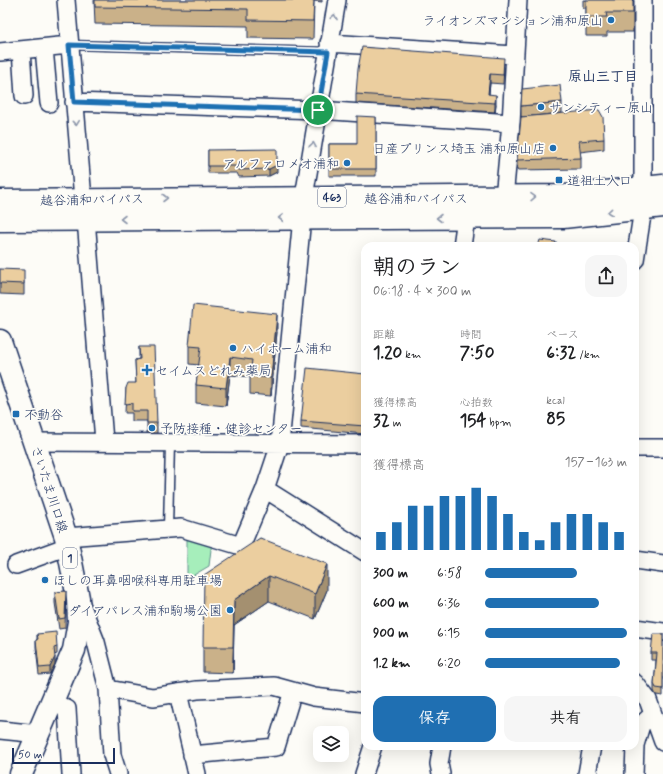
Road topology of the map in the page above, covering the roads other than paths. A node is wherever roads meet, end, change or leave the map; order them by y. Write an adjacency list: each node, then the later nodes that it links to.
1 (66, 0): 5 (street)
2 (337, 0): 7 (street, one-way to 2)
3 (518, 0): 10 (street)
4 (644, 0): 16 (street)
5 (69, 45): 6 (street); 7 (lane); 12 (street)
6 (44, 48): 8 (street); 13 (street)
7 (328, 48): 10 (street); 14 (street)
8 (21, 50): 9 (street); 11 (street)
9 (0, 52)
10 (514, 55): 15 (street)
11 (24, 96)
12 (74, 102): 14 (street); 20 (street, one-way to 20)
13 (49, 103)
14 (318, 110): 15 (street); 19 (street, one-way to 14)
15 (515, 123): 17 (street)
16 (653, 197): 17 (main road, 越谷浦和バイパス / 463, one-way to 16); 21 (main road, 越谷浦和バイパス / 463, one-way to 21); 24 (street)
17 (504, 198): 19 (main road, 越谷浦和バイパス / 463)
18 (0, 201): 20 (main road, 越谷浦和バイパス / 463)
19 (303, 208): 20 (main road, 越谷浦和バイパス / 463); 21 (main road, 越谷浦和バイパス / 463, one-way to 19); 29 (street)
20 (84, 209): 22 (main road, 越谷浦和バイパス / 463); 26 (street)
21 (466, 218): 23 (street)
22 (0, 220)
23 (463, 242)
24 (639, 246)
25 (0, 341): 27 (main road, さいたま川口線 / 1)
26 (104, 441): 27 (street); 28 (street)
27 (34, 442): 35 (main road, さいたま川口線 / 1)
28 (170, 443): 29 (street); 34 (lane)
29 (280, 444): 30 (street); 33 (street)
30 (361, 444)
31 (639, 448): 32 (street)
32 (663, 448)
33 (265, 489): 34 (street); 36 (street)
34 (168, 529): 35 (street)
35 (67, 542): 39 (street); 40 (main road, さいたま川口線 / 1)
36 (361, 549)
37 (639, 561): 38 (street)
38 (663, 564)
39 (16, 565)
40 (78, 598): 44 (street); 47 (main road, さいたま川口線 / 1)
41 (639, 629): 42 (street)
42 (663, 632)
43 (639, 688): 49 (street)
44 (108, 689): 46 (street); 61 (street)
45 (293, 691): 46 (street); 48 (street); 58 (street)
46 (178, 693): 58 (street)
47 (52, 702): 52 (main road, さいたま川口線 / 1); 60 (street)
48 (361, 703)
49 (653, 714): 51 (street); 53 (street)
50 (0, 730): 52 (street)
51 (639, 732)
52 (39, 734): 59 (main road, さいたま川口線 / 1)
53 (663, 742)
54 (372, 750): 63 (street)
55 (441, 750): 64 (street)
56 (591, 750): 65 (street)
57 (635, 750): 66 (street)
58 (192, 755): 62 (street)
59 (22, 774)
60 (71, 774)
61 (118, 774)
62 (197, 774)
63 (364, 774)
64 (441, 774)
65 (589, 774)
66 (634, 774)

